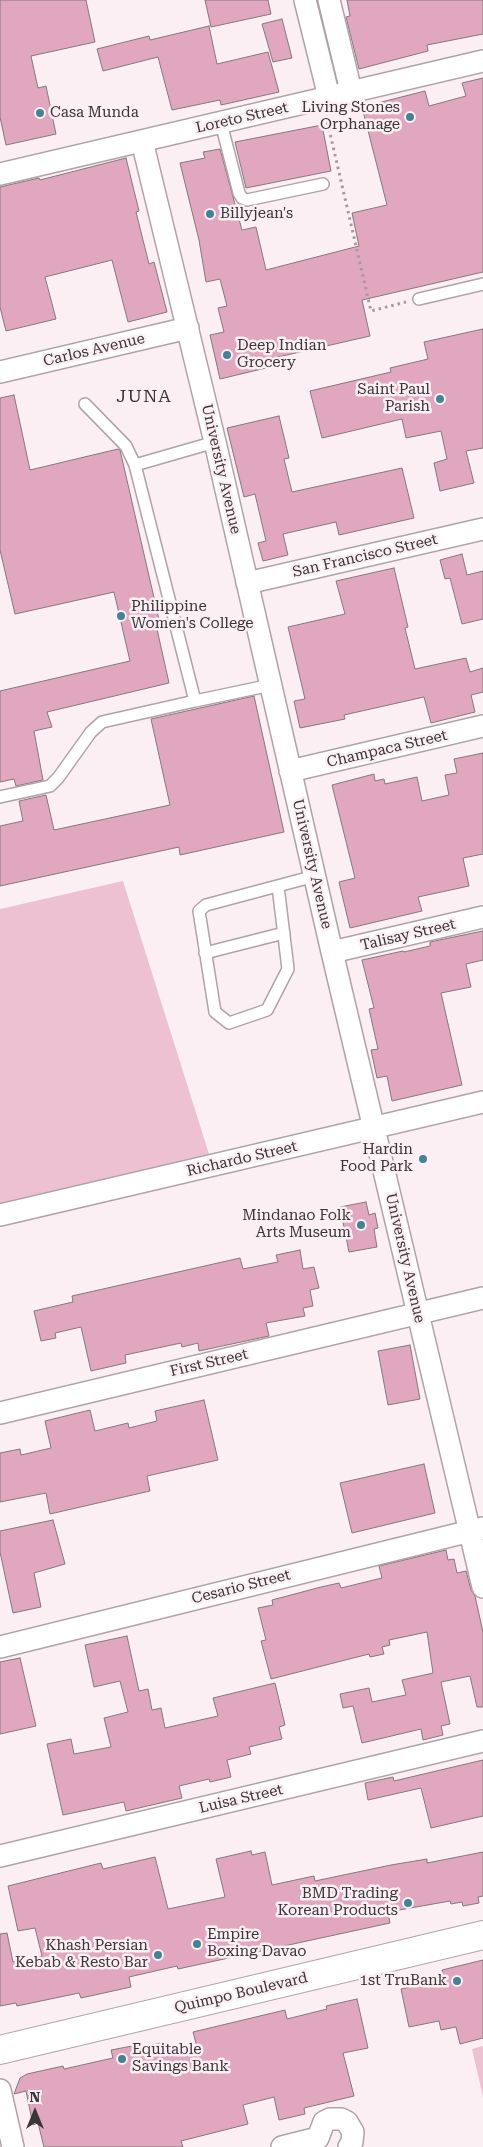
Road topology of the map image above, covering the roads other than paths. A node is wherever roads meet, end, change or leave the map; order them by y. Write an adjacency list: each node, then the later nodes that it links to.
1 (306, 0): 5 (street)
2 (329, 0): 4 (street)
3 (483, 60): 4 (street, Loreto Street)
4 (351, 91): 5 (street, Loreto Street)
5 (325, 97): 6 (street, Loreto Street)
6 (221, 123): 7 (street, Loreto Street); 9 (lane)
7 (142, 141): 8 (street, Loreto Street); 12 (street, University Avenue)
8 (0, 174)
9 (323, 184)
10 (483, 284): 11 (lane)
11 (419, 299)
12 (188, 328): 13 (street, Carlos Avenue); 15 (street, University Avenue)
13 (0, 372)
14 (84, 404): 16 (lane)
15 (215, 442): 16 (lane); 18 (street, University Avenue)
16 (135, 465): 20 (lane)
17 (483, 529): 18 (street, San Francisco Street)
18 (248, 583): 19 (street, University Avenue)
19 (271, 685): 20 (lane); 22 (street, University Avenue)
20 (195, 701): 23 (lane)
21 (483, 726): 22 (street, Champaca Street)
22 (290, 771): 24 (street, University Avenue)
23 (0, 797)
24 (315, 876): 25 (lane); 28 (street, University Avenue)
25 (278, 886): 27 (lane); 29 (lane)
26 (483, 917): 28 (street, Talisay Street)
27 (284, 934): 29 (lane); 29 (lane)
28 (332, 952): 31 (street, University Avenue)
29 (205, 953)
30 (483, 1102): 31 (street, Richardo Street)
31 (374, 1128): 32 (street, Richardo Street); 34 (street, University Avenue)
32 (0, 1215)
33 (483, 1298): 34 (street, First Street)
34 (418, 1313): 35 (street, First Street); 36 (street, University Avenue)
35 (0, 1413)
36 (476, 1529): 37 (street, University Avenue); 38 (street, Cesario Street)
37 (483, 1587)
38 (0, 1647)
39 (483, 1741): 40 (street, Luisa Street)
40 (0, 1856)
41 (483, 1935): 42 (main road, Quimpo Boulevard)
42 (0, 2050)
43 (0, 2090): 45 (street)
44 (323, 2143): 46 (street); 47 (street)
45 (13, 2147)
46 (282, 2147)
47 (349, 2147)

